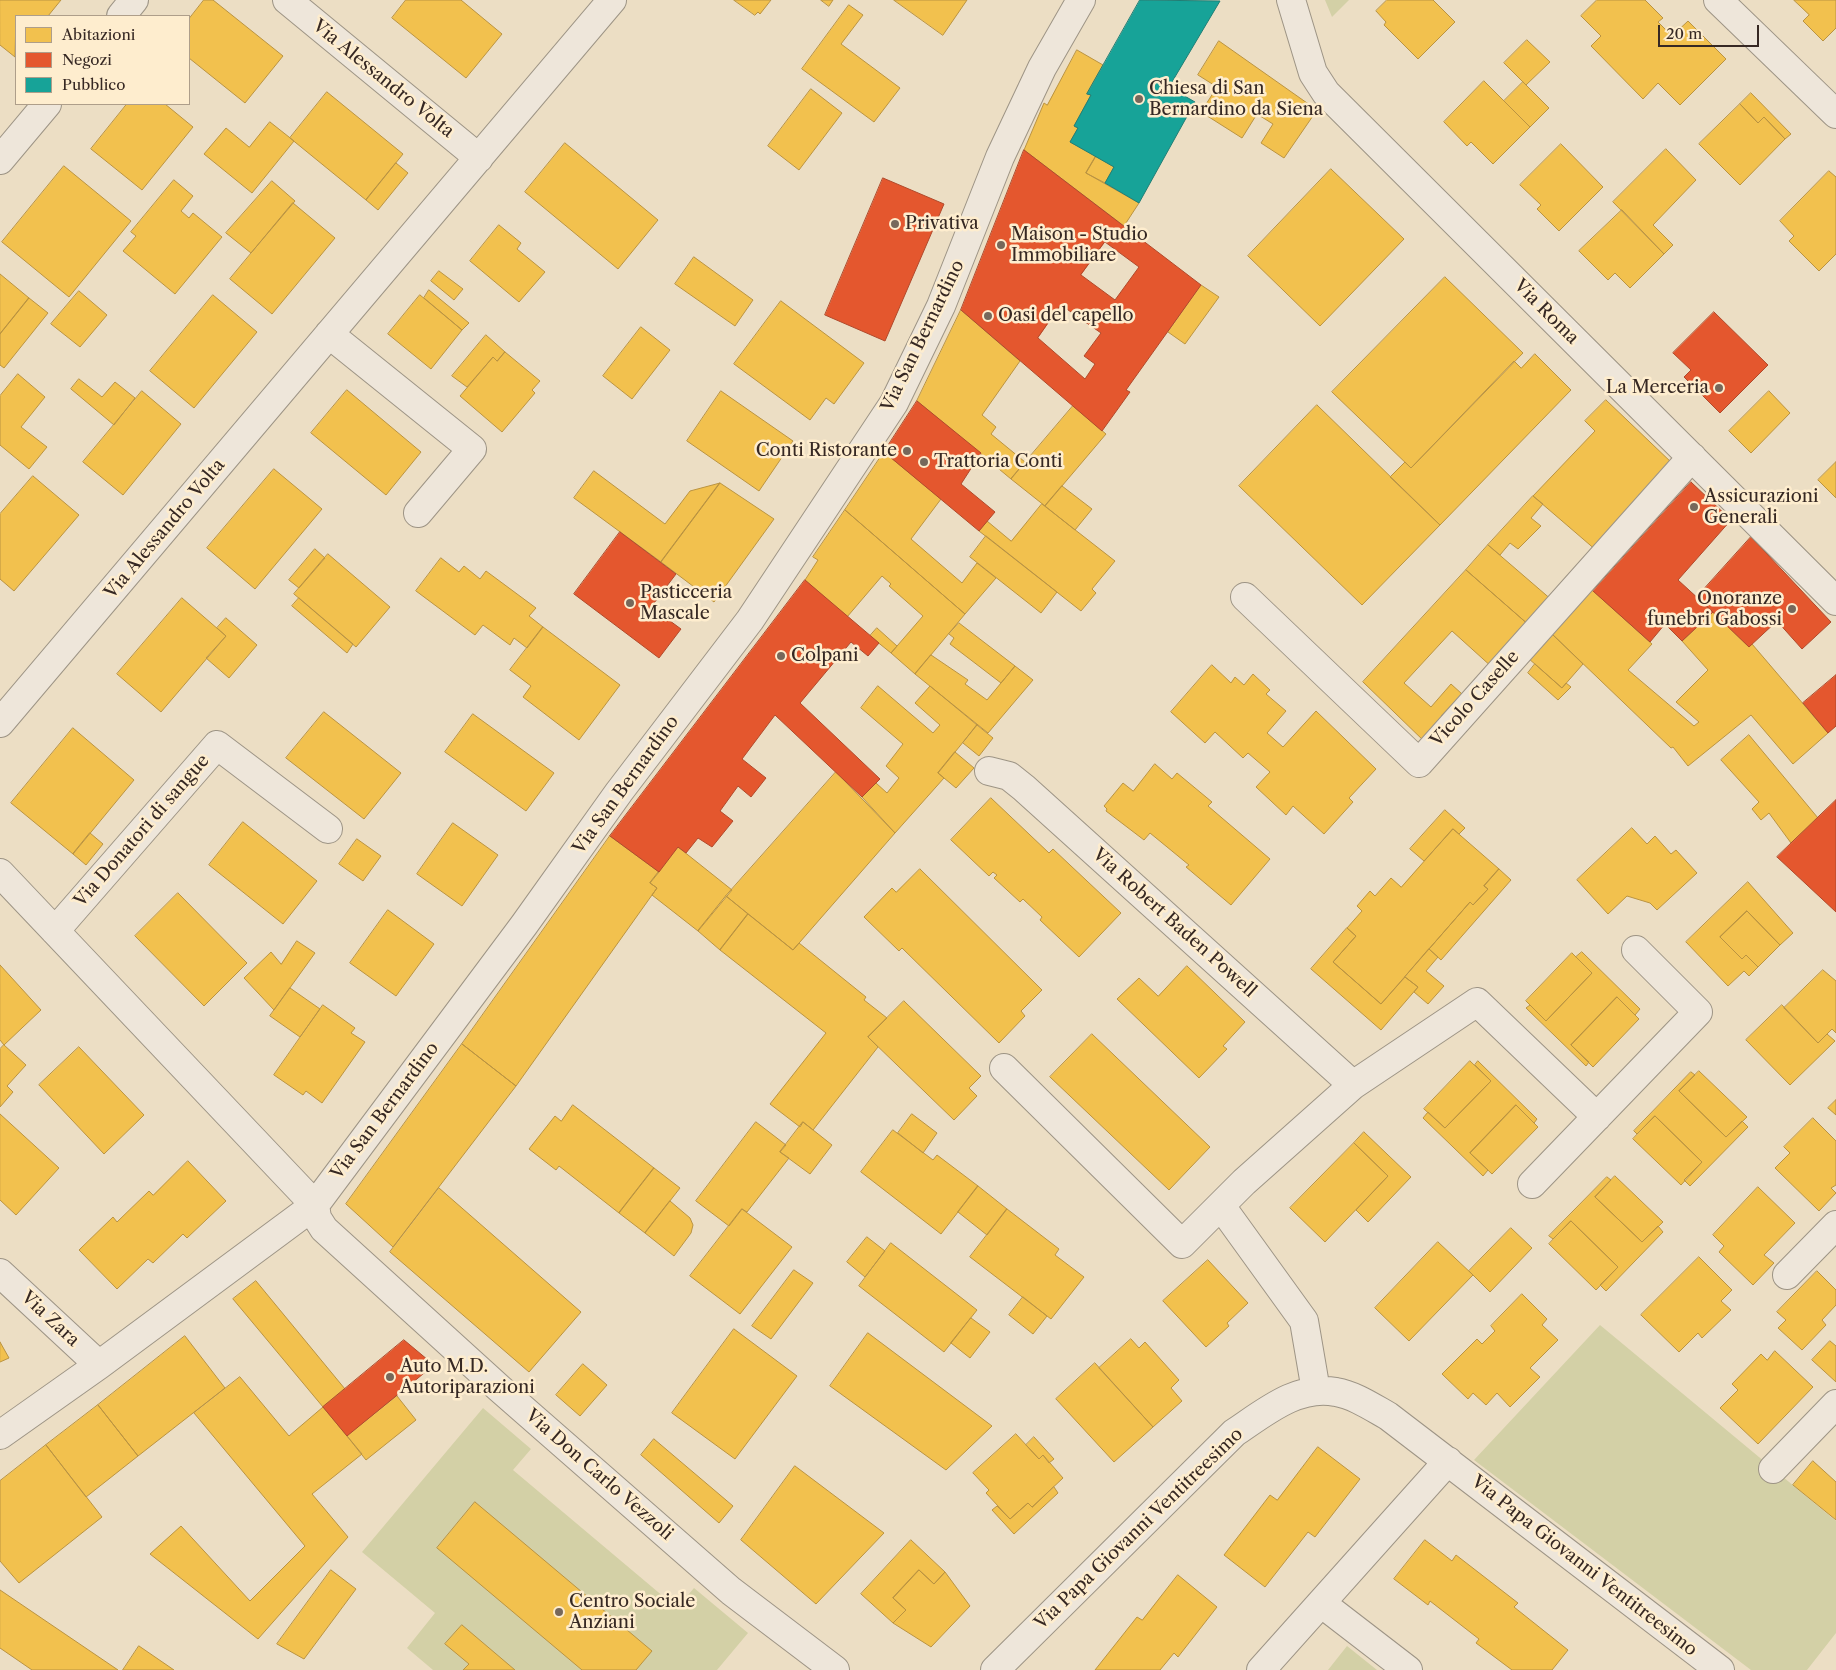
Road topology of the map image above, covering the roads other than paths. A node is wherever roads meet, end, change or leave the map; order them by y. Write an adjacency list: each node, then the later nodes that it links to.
1 (134, 0): 7 (street)
2 (287, 0): 10 (street, Via Alessandro Volta)
3 (612, 0): 10 (street, Via Alessandro Volta)
4 (1080, 0): 27 (street, Via San Bernardino)
5 (1291, 0): 13 (street, Via Roma)
6 (1718, 0): 9 (street)
7 (122, 15)
8 (47, 105): 11 (street)
9 (1836, 114)
10 (479, 158): 12 (street, Via Alessandro Volta)
11 (0, 160)
12 (329, 334): 14 (street); 17 (street, Via Alessandro Volta)
13 (1692, 457): 15 (street, Vicolo Caselle); 16 (street, Via Roma)
14 (418, 513)
15 (1245, 597)
16 (1836, 601)
17 (0, 723)
18 (989, 771): 24 (street, Via Robert Baden Powell)
19 (328, 829): 21 (street, Via Donatori di sangue)
20 (0, 873): 21 (street)
21 (55, 931): 27 (street)
22 (1636, 950): 25 (street)
23 (1004, 1068): 28 (street)
24 (1353, 1084): 25 (street); 28 (street)
25 (1597, 1117): 26 (street)
26 (1532, 1184)
27 (315, 1205): 32 (street, Via San Bernardino); 39 (street, Via Don Carlo Vezzoli)
28 (1220, 1206): 33 (street)
29 (1836, 1225): 31 (street)
30 (0, 1272): 32 (street, Via Zara)
31 (1787, 1275)
32 (99, 1365): 35 (street, Via San Bernardino)
33 (1316, 1391): 36 (street, Via Papa Giovanni Ventitreesimo); 40 (street, Via Papa Giovanni Ventitreesimo)
34 (1836, 1404): 37 (street)
35 (0, 1435)
36 (1448, 1461): 38 (street); 43 (street, Via Papa Giovanni Ventitreesimo)
37 (1773, 1469)
38 (1321, 1603): 41 (street); 42 (street)
39 (835, 1670)
40 (995, 1670)
41 (1261, 1670)
42 (1408, 1670)
43 (1720, 1670)

